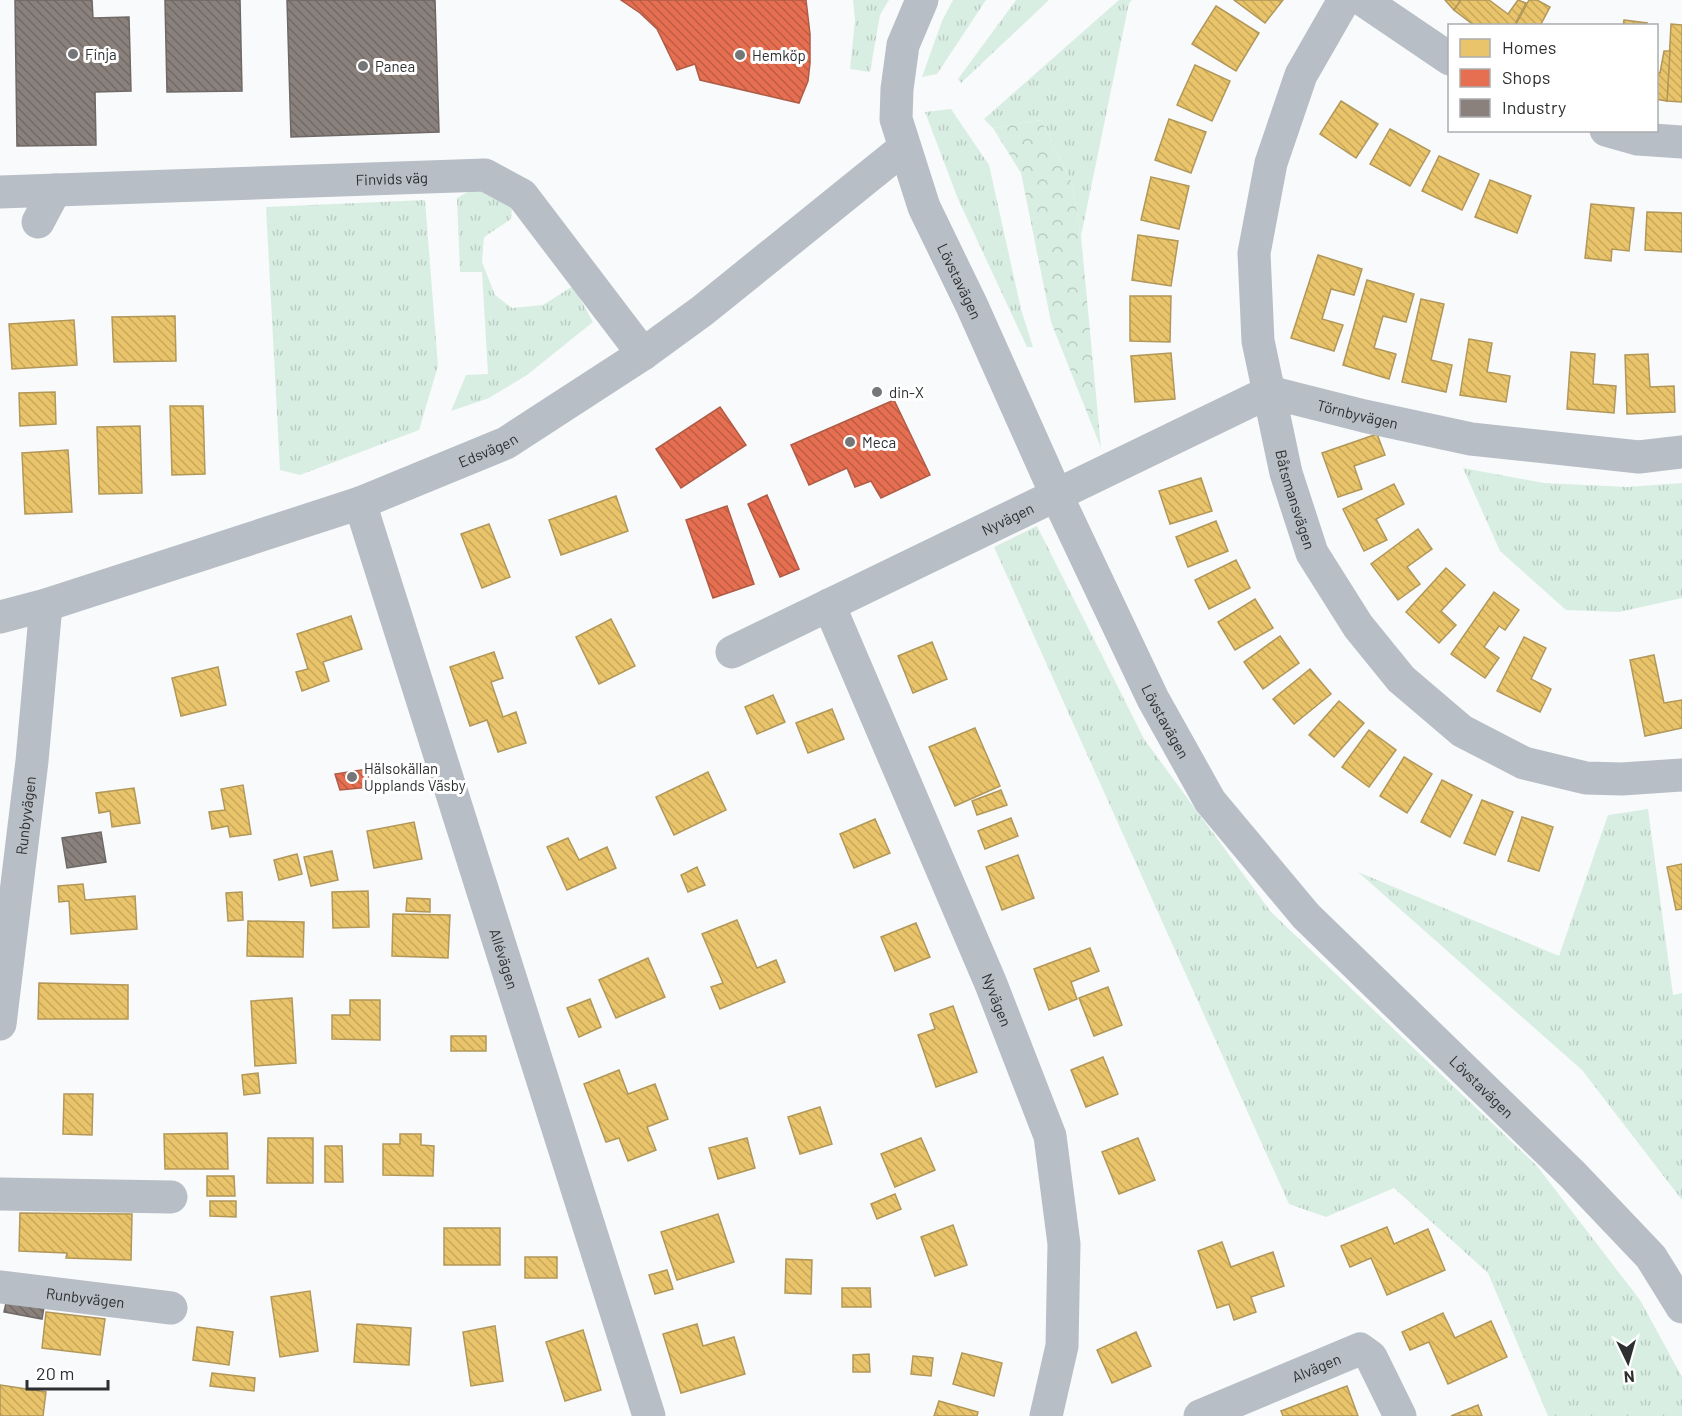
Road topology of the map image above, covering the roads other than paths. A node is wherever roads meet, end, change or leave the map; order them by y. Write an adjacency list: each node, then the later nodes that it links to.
1 (922, 0): 7 (street, Lövstavägen)
2 (1344, 0): 12 (street, Båtsmansvägen)
3 (1363, 0): 4 (street)
4 (1448, 58)
5 (1613, 132): 6 (street)
6 (1682, 142)
7 (904, 148): 11 (street, Edsvägen); 14 (street, Lövstavägen)
8 (54, 190): 9 (street, Finvids väg); 10 (street); 11 (street, Finvids väg)
9 (0, 192)
10 (38, 222)
11 (643, 354): 15 (street, Edsvägen)
12 (1269, 392): 13 (street, Törnbyvägen); 14 (street); 20 (street, Båtsmansvägen)
13 (1682, 452)
14 (1056, 494): 17 (street, Nyvägen); 25 (street, Lövstavägen)
15 (360, 503): 16 (street, Edsvägen); 27 (street, Allévägen)
16 (46, 605): 18 (street, Edsvägen); 21 (street, Runbyvägen)
17 (829, 605): 19 (street, Nyvägen); 28 (street, Nyvägen)
18 (0, 617)
19 (732, 652)
20 (1682, 775)
21 (0, 1024)
22 (0, 1194): 23 (street)
23 (171, 1197)
24 (0, 1287): 26 (street, Runbyvägen)
25 (1682, 1307)
26 (171, 1308)
27 (648, 1416)
28 (1046, 1416)
29 (1200, 1416): 30 (street, Alvägen)
30 (1400, 1416)

